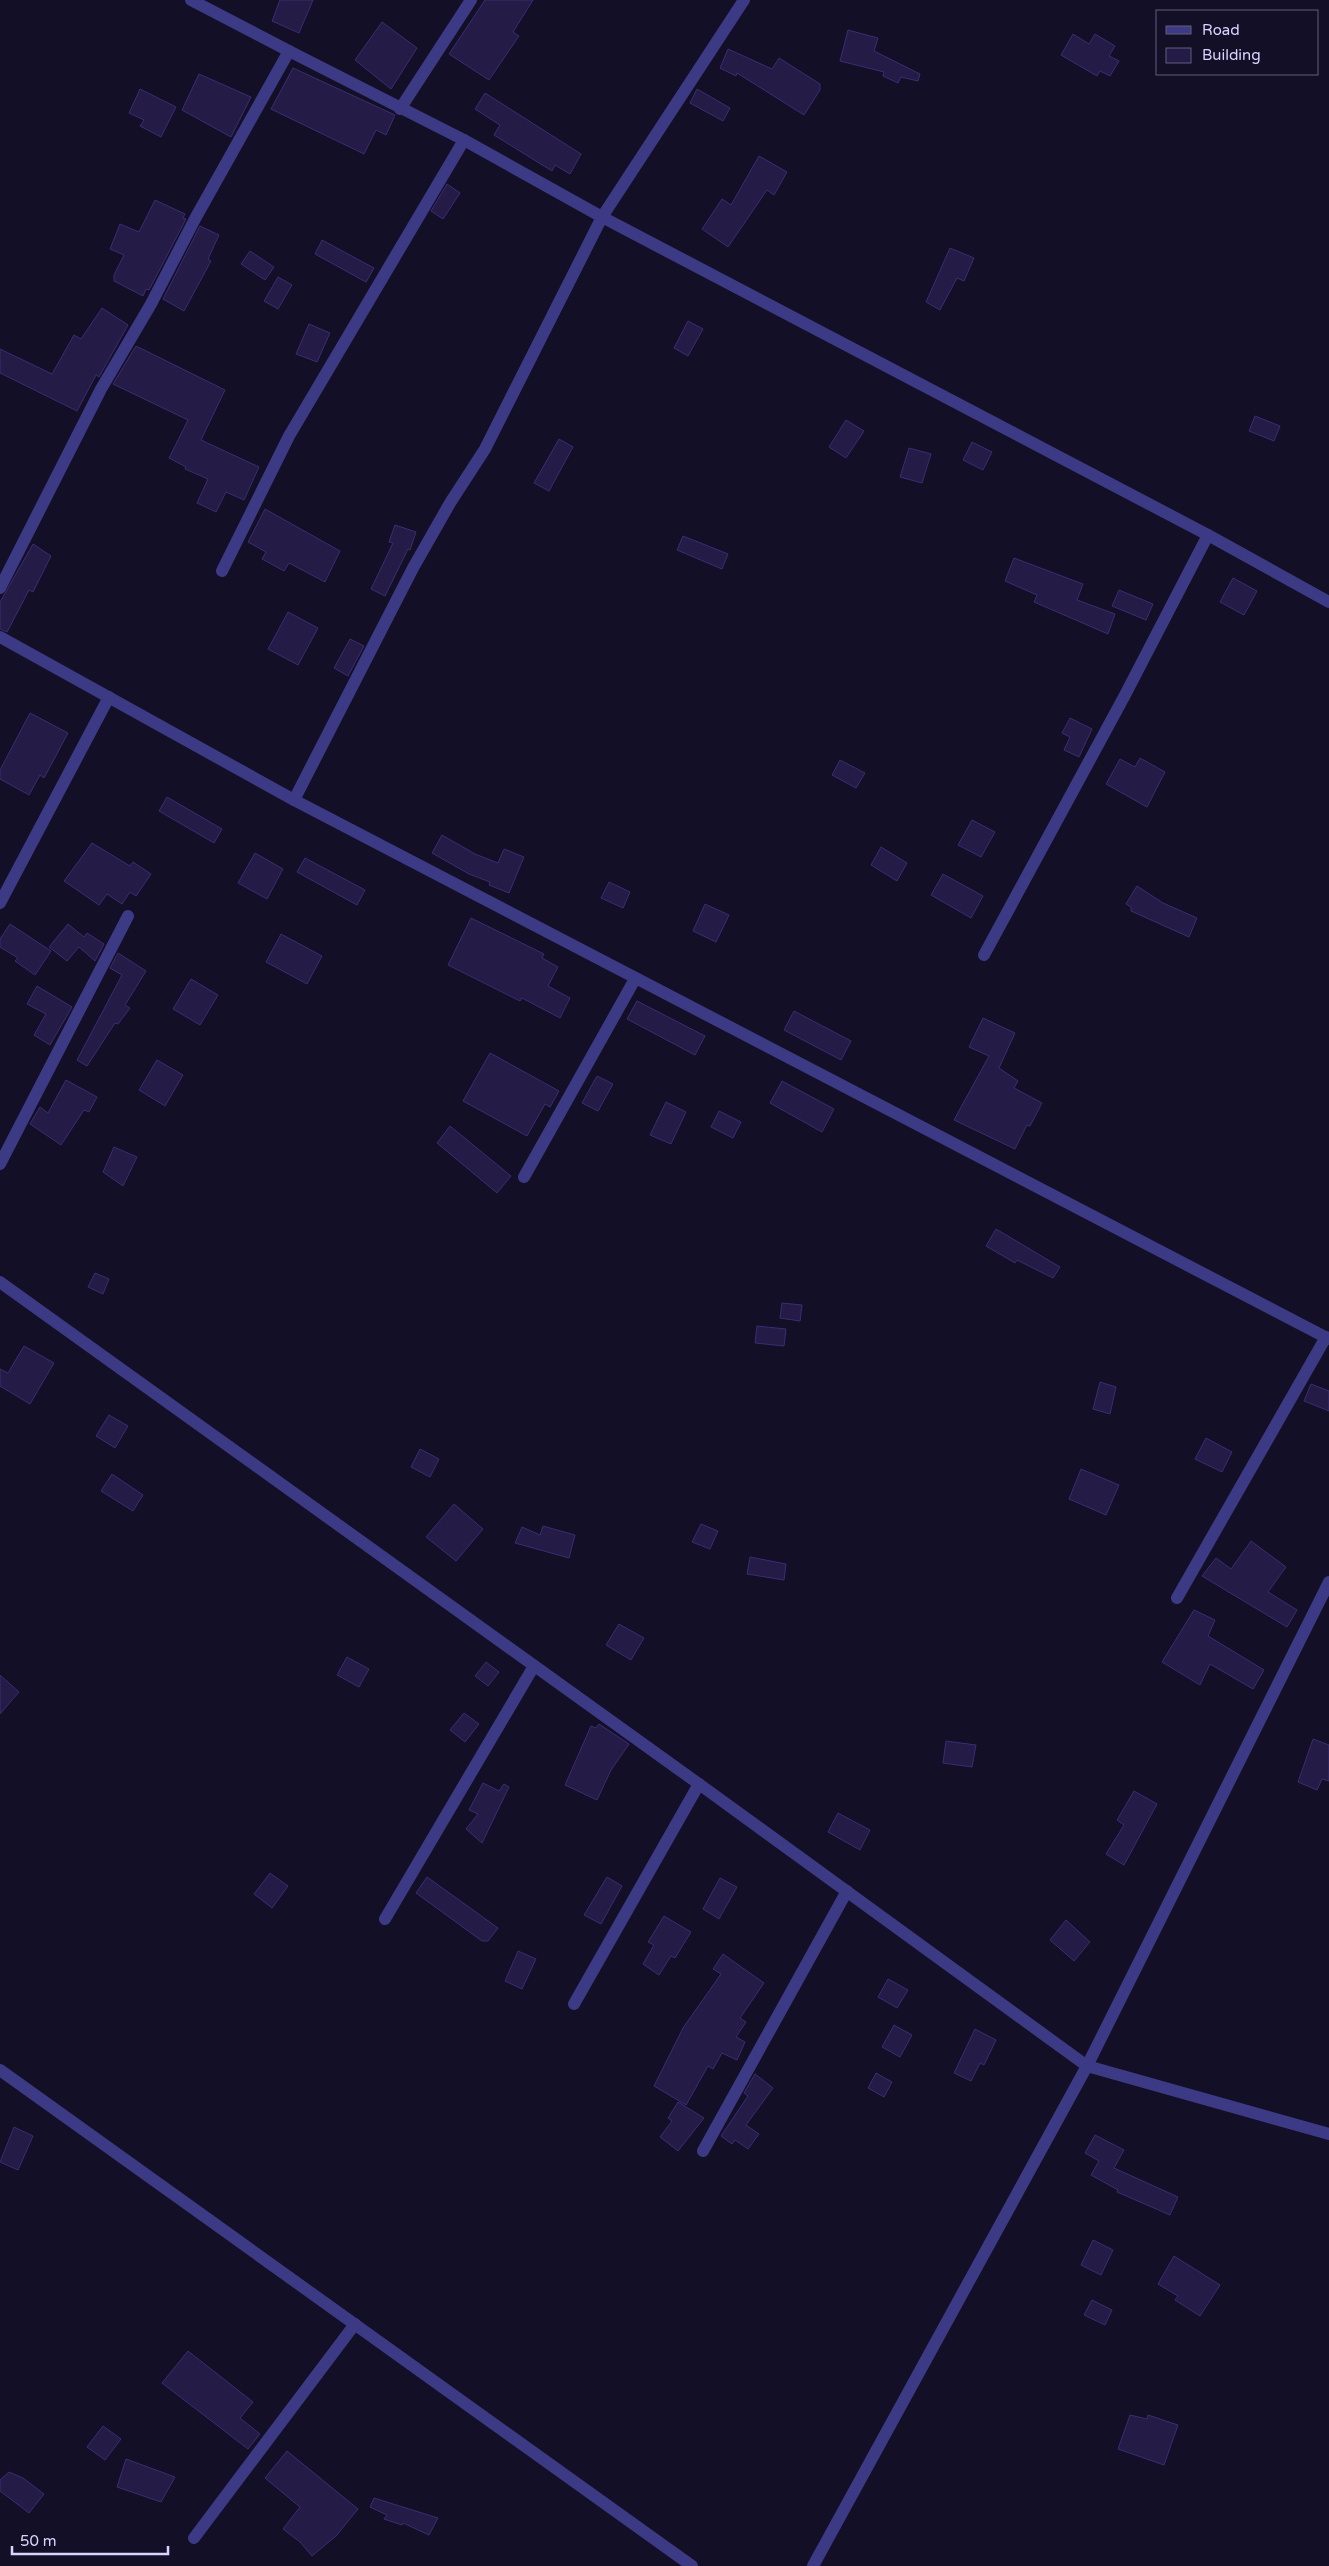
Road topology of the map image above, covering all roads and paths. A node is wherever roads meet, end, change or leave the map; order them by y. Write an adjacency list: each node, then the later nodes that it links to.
1 (191, 0): 4 (street)
2 (471, 0): 6 (street)
3 (744, 0): 8 (street)
4 (212, 5): 5 (street)
5 (289, 51): 6 (street); 11 (street)
6 (400, 109): 7 (street)
7 (464, 140): 8 (street); 10 (street)
8 (602, 217): 9 (street); 15 (street)
9 (1208, 535): 12 (street); 18 (street)
10 (222, 571)
11 (0, 588)
12 (1329, 602)
13 (0, 637): 14 (street)
14 (109, 697): 15 (street); 16 (street)
15 (294, 800): 19 (street)
16 (0, 903)
17 (128, 916): 20 (street)
18 (984, 954)
19 (635, 979): 21 (street); 23 (street)
20 (0, 1164)
21 (524, 1178)
22 (0, 1282): 26 (street)
23 (1327, 1338): 25 (street)
24 (1329, 1582): 31 (street)
25 (1177, 1598)
26 (534, 1666): 27 (street); 29 (street)
27 (699, 1784): 28 (street); 30 (street)
28 (846, 1891): 31 (street); 34 (street)
29 (385, 1919)
30 (574, 2004)
31 (1087, 2066): 33 (street); 38 (street)
32 (0, 2070): 35 (street)
33 (1329, 2134)
34 (703, 2151)
35 (356, 2324): 36 (street); 37 (street)
36 (194, 2538)
37 (692, 2566)
38 (813, 2566)

